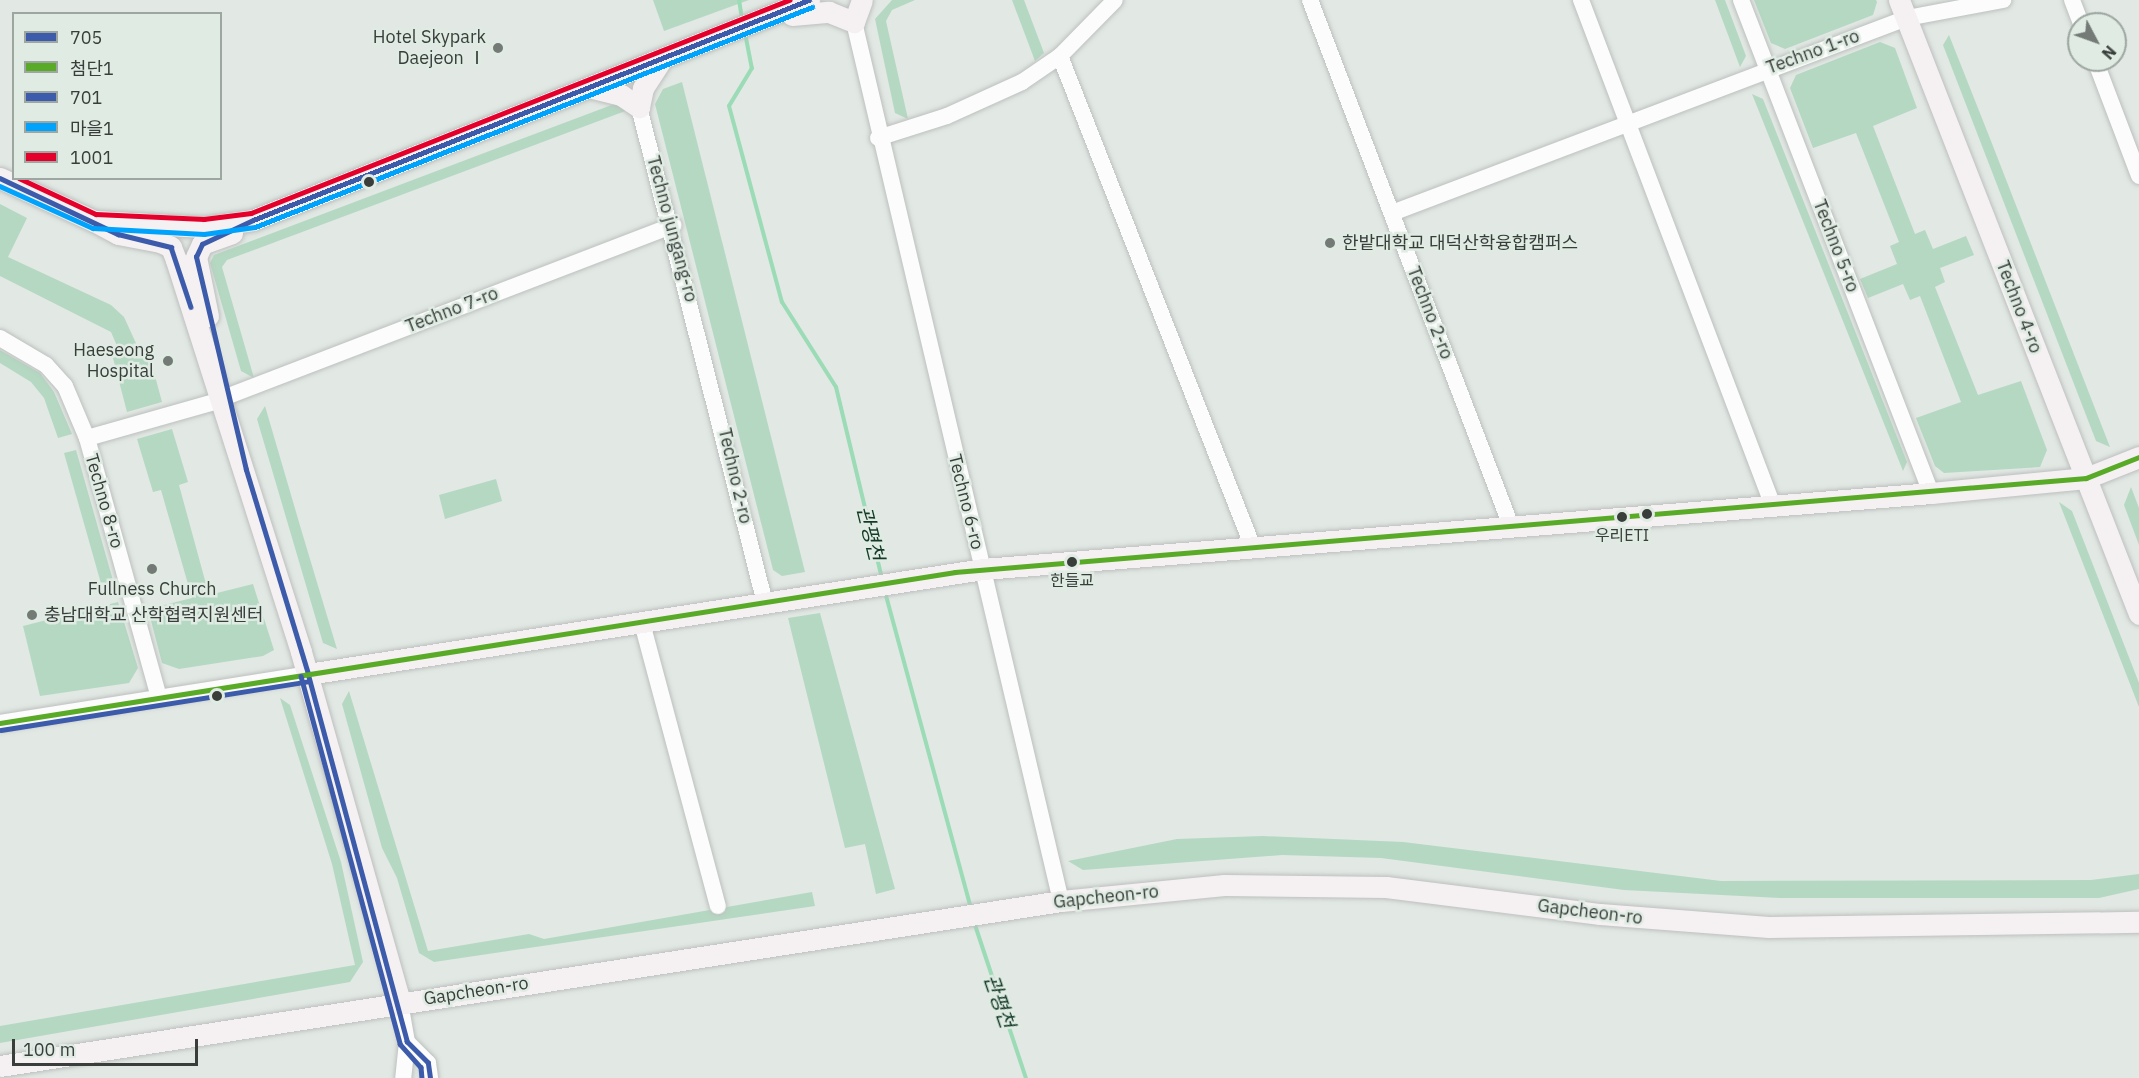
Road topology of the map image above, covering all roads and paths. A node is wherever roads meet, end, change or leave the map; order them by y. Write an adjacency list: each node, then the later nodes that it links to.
1 (809, 0): 9 (main road)
2 (862, 0): 10 (main road)
3 (1115, 0): 11 (street)
4 (1310, 0): 21 (street, Techno 2-ro)
5 (1581, 0): 17 (street)
6 (1741, 0): 13 (street, Techno 5-ro)
7 (2003, 0): 8 (street, Techno 1-ro)
8 (1903, 9): 13 (street, Techno 1-ro); 30 (main road, Techno 4-ro)
9 (776, 13): 10 (main road); 12 (main road)
10 (854, 22): 18 (street, Techno 6-ro)
11 (1060, 56): 18 (street); 34 (street)
12 (668, 59): 15 (main road); 16 (main road)
13 (1767, 67): 17 (street, Techno 1-ro); 31 (street, Techno 5-ro)
14 (2100, 72): 19 (street)
15 (593, 88): 16 (main road); 22 (main road)
16 (639, 107): 24 (street, Techno jungang-ro)
17 (1628, 121): 21 (street, Techno 1-ro); 32 (street)
18 (878, 138): 35 (street, Techno 6-ro)
19 (2139, 176)
20 (0, 178): 23 (main road)
21 (1392, 213): 33 (street, Techno 2-ro)
22 (253, 220): 23 (main road); 27 (main road)
23 (94, 221): 27 (main road)
24 (673, 225): 26 (street, Techno jungang-ro); 27 (street, Techno 7-ro)
25 (0, 338): 28 (street, Techno 8-ro)
26 (705, 350): 36 (street, Techno 2-ro)
27 (226, 398): 28 (street, Techno 7-ro); 39 (main road)
28 (87, 438): 40 (street, Techno 8-ro)
29 (2139, 457): 30 (main road)
30 (2086, 478): 31 (main road); 37 (main road, Techno 4-ro)
31 (1930, 493): 32 (main road)
32 (1773, 506): 33 (main road)
33 (1511, 526): 34 (main road)
34 (1252, 545): 35 (main road)
35 (983, 569): 36 (main road); 42 (street, Techno 6-ro)
36 (765, 603): 38 (main road)
37 (2139, 614)
38 (642, 622): 39 (main road); 43 (street)
39 (308, 674): 40 (street); 45 (main road)
40 (159, 698): 41 (street)
41 (0, 723)
42 (1052, 902): 44 (main road, Gapcheon-ro); 45 (main road, Gapcheon-ro)
43 (718, 906)
44 (2139, 922)
45 (400, 1002): 46 (street); 47 (main road, Gapcheon-ro)
46 (407, 1042): 48 (street); 49 (street)
47 (0, 1066)
48 (429, 1070)
49 (402, 1072)

